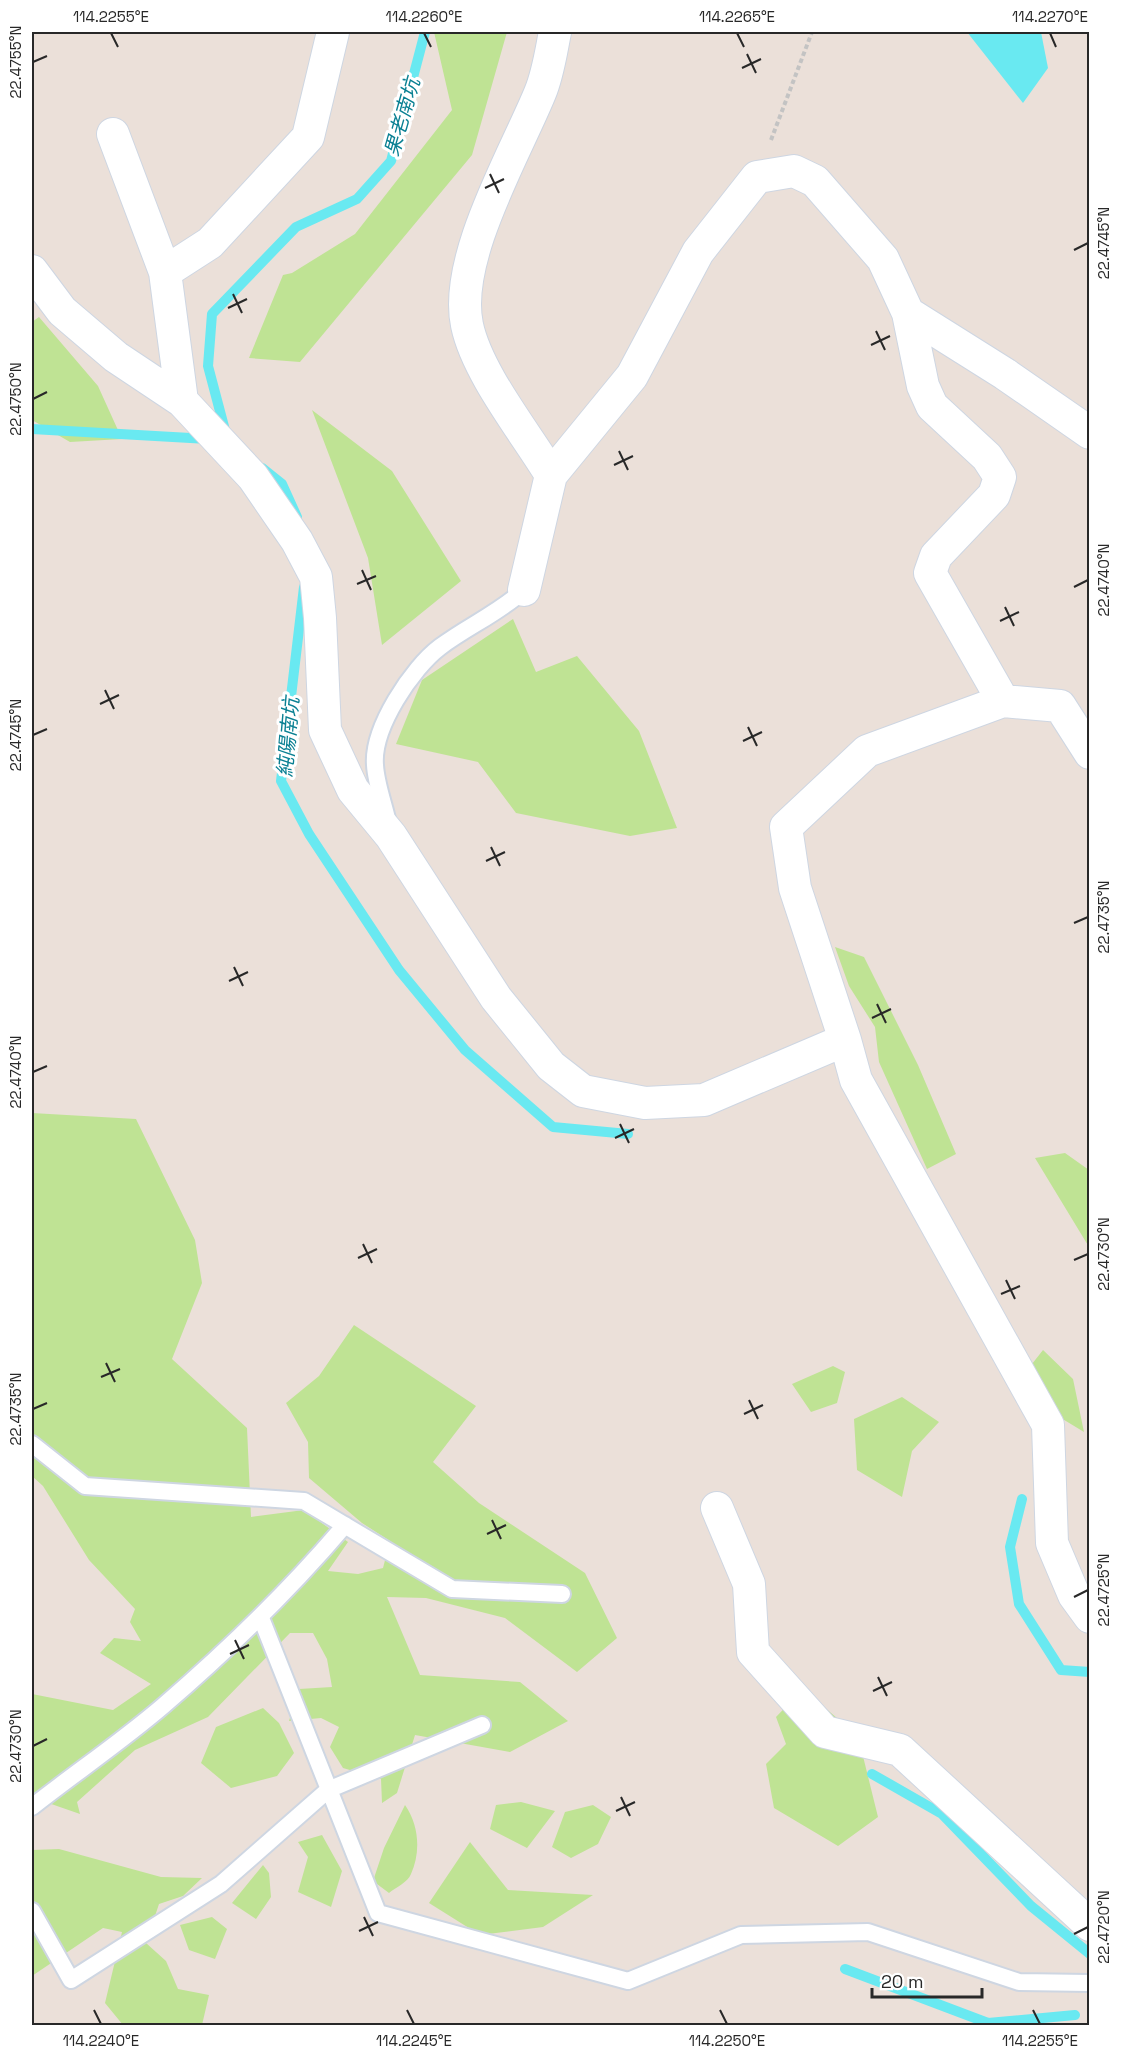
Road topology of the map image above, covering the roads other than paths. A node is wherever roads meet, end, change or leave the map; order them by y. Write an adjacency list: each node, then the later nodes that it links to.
1 (333, 32): 5 (street)
2 (555, 32): 9 (street)
3 (113, 134): 5 (street)
4 (32, 271): 7 (street)
5 (165, 272): 7 (street)
6 (908, 312): 8 (street); 9 (street); 11 (street)
7 (182, 401): 13 (street)
8 (1089, 433)
9 (551, 475): 10 (street)
10 (524, 590): 13 (lane)
11 (1003, 700): 12 (street); 14 (street)
12 (1089, 753)
13 (391, 836): 14 (street)
14 (845, 1040): 19 (street)
15 (32, 1444): 17 (lane)
16 (717, 1508): 25 (street)
17 (345, 1525): 18 (lane); 20 (lane)
18 (562, 1594)
19 (1089, 1617)
20 (261, 1618): 22 (lane); 23 (lane)
21 (482, 1725): 22 (lane)
22 (328, 1790): 24 (lane); 26 (lane)
23 (32, 1807)
24 (32, 1911)
25 (1089, 1925)
26 (1089, 1983)

